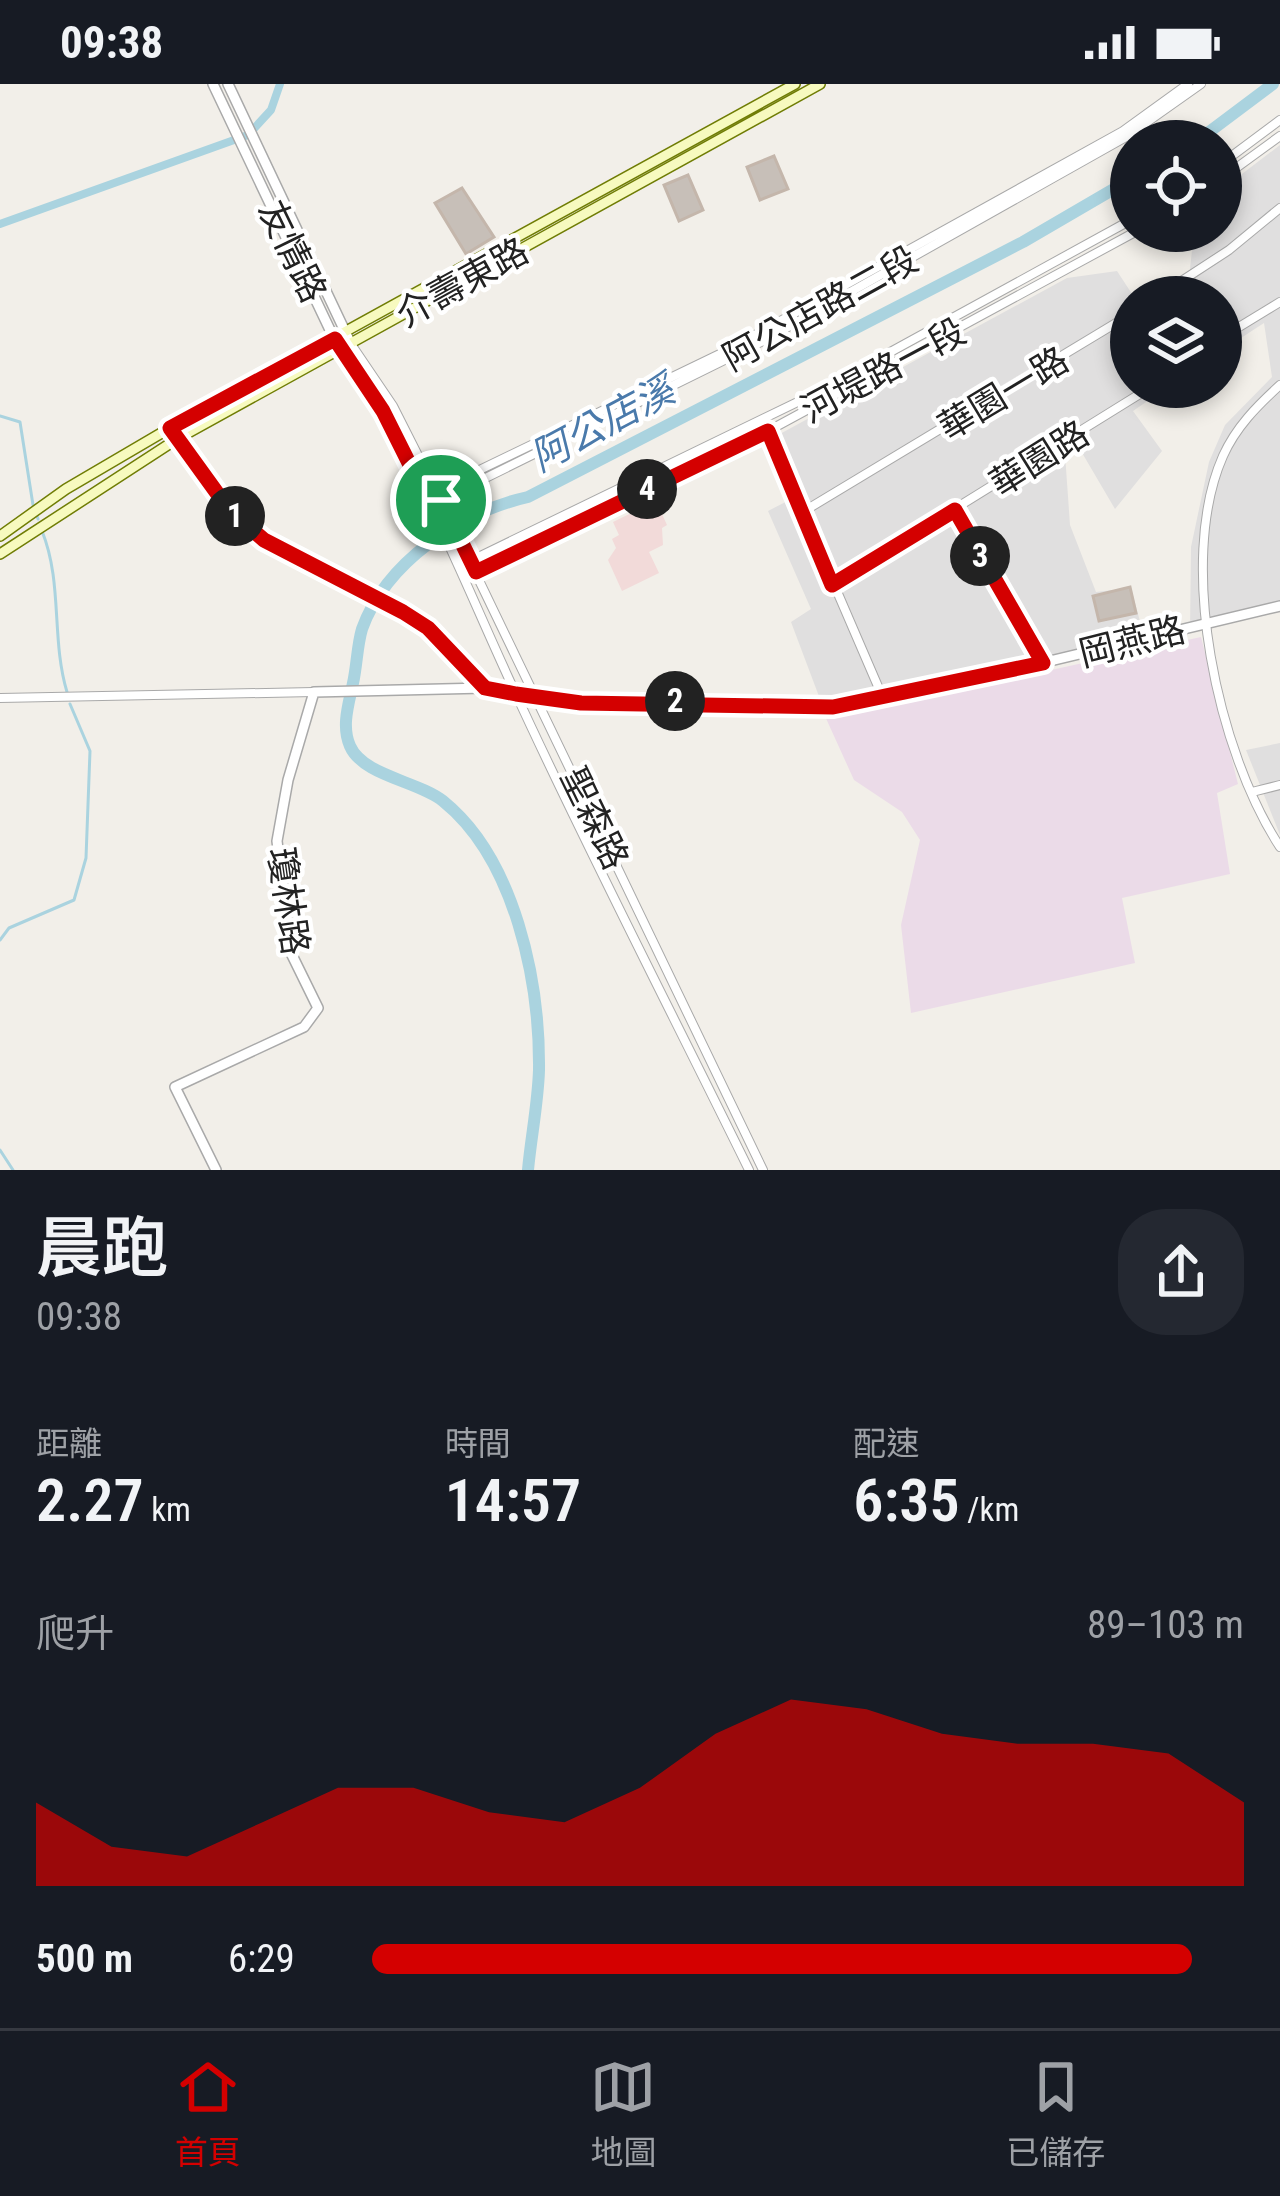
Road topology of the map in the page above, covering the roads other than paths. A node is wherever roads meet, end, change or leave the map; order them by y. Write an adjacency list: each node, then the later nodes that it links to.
1 (213, 84): 18 (street, 友情路)
2 (228, 84): 18 (street, 友情路)
3 (795, 84): 18 (main road, 介壽東路)
4 (820, 84): 18 (main road, 介壽東路)
5 (1188, 84): 27 (street, 阿公店路二段)
6 (1201, 84): 27 (street, 阿公店路二段)
7 (1280, 120): 9 (street)
8 (1280, 136): 10 (street)
9 (1242, 148)
10 (1242, 164)
11 (1280, 208): 14 (street)
12 (1110, 231): 21 (street, 河堤路一段)
13 (1110, 246): 23 (street, 河堤路一段)
14 (1189, 276)
15 (1280, 302): 16 (street)
16 (1242, 325)
17 (1110, 327): 30 (street, 華園一路)
18 (343, 342): 22 (main road, 介壽東路); 24 (main road, 介壽東路); 27 (street, 聖森路); 28 (street, 聖森路)
19 (1280, 385): 40 (street)
20 (1118, 408): 29 (street, 華園路)
21 (762, 420): 23 (street); 35 (street, 河堤路一段)
22 (170, 428): 24 (street); 25 (main road, 介壽東路)
23 (768, 431): 30 (street); 37 (street, 河堤路一段)
24 (177, 439): 26 (main road, 介壽東路); 42 (street)
25 (80, 480): 26 (main road); 31 (main road, 介壽東路)
26 (88, 494): 32 (main road, 介壽東路)
27 (440, 500): 28 (street, 阿公店路二段); 35 (street, 聖森路)
28 (428, 501): 36 (street, 聖森路)
29 (955, 510): 38 (street, 華園路); 41 (street)
30 (801, 513): 38 (street)
31 (20, 522): 32 (main road); 33 (main road, 介壽東路)
32 (28, 533): 34 (main road, 介壽東路)
33 (0, 536)
34 (0, 554)
35 (469, 557): 36 (street); 37 (street, 聖森路)
36 (462, 572): 37 (street, 河堤路一段); 44 (street, 聖森路)
37 (476, 572): 45 (street, 聖森路)
38 (832, 585): 47 (street)
39 (1280, 606): 40 (street, 岡燕路)
40 (1207, 623): 41 (street, 岡燕路); 49 (street)
41 (1043, 663): 47 (street, 岡燕路)
42 (485, 688): 43 (street, 岡燕路); 44 (street, 岡燕路)
43 (314, 692): 46 (street); 51 (street, 瓊林路)
44 (516, 694): 45 (street, 岡燕路); 52 (street, 聖森路)
45 (536, 696): 47 (street, 岡燕路); 53 (street, 聖森路)
46 (0, 698)
47 (883, 698)
48 (1280, 785): 49 (street)
49 (1252, 792): 50 (street)
50 (1280, 847)
51 (216, 1170)
52 (749, 1170)
53 (763, 1170)

